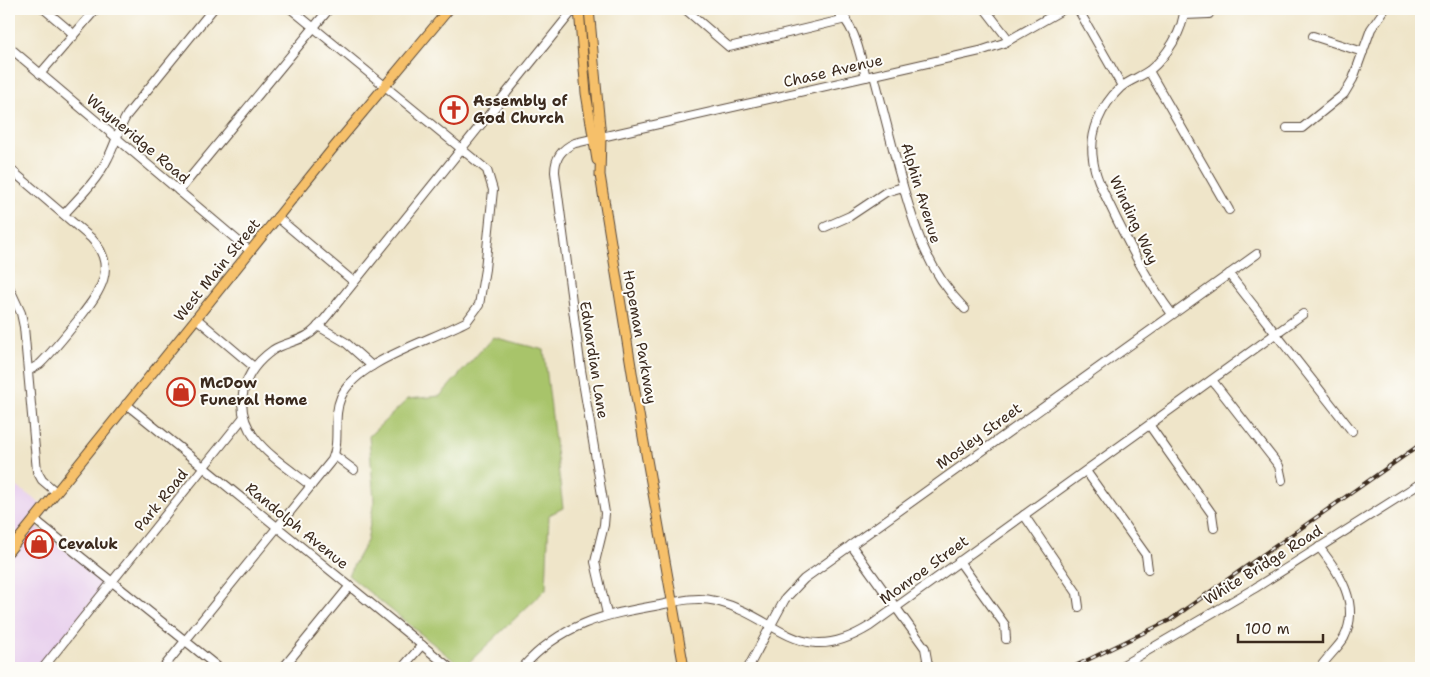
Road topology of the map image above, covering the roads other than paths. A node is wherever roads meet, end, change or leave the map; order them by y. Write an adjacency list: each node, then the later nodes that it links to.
1 (44, 9): 21 (street)
2 (96, 9): 21 (street)
3 (213, 9): 31 (street)
4 (291, 9): 19 (street)
5 (329, 9): 19 (street)
6 (449, 9): 28 (main road, West Main Street)
7 (574, 9): 33 (street)
8 (579, 9): 32 (main road)
9 (589, 9): 32 (main road)
10 (685, 9): 18 (street)
11 (835, 9): 18 (street, Alphin Avenue)
12 (985, 9): 22 (street)
13 (1064, 9): 22 (street, Chase Avenue)
14 (1078, 9): 29 (street)
15 (1385, 9): 24 (street)
16 (1184, 12): 17 (street, Winding Way); 25 (street, Winding Way)
17 (1209, 14)
18 (846, 19): 27 (street, Alphin Avenue)
19 (314, 28): 28 (street); 36 (street)
20 (1313, 36): 24 (street)
21 (72, 37): 26 (street)
22 (1009, 40): 27 (street, Chase Avenue)
23 (9, 47): 26 (street, Wayneridge Road)
24 (1362, 52): 30 (street)
25 (1149, 71): 29 (street, Winding Way); 37 (street)
26 (40, 74): 31 (street, Wayneridge Road)
27 (870, 76): 32 (street, Chase Avenue); 35 (street, Alphin Avenue)
28 (385, 85): 33 (street); 39 (main road, West Main Street)
29 (1122, 86): 47 (street, Winding Way)
30 (1287, 128)
31 (116, 138): 36 (street, Wayneridge Road); 38 (street)
32 (596, 138): 79 (main road, Hopeman Parkway); 82 (street, Edwardian Lane)
33 (462, 148): 44 (street); 52 (street)
34 (9, 168): 38 (street)
35 (903, 187): 40 (street); 46 (street, Alphin Avenue)
36 (179, 192): 41 (street, Wayneridge Road)
37 (1229, 210)
38 (64, 214): 54 (street)
39 (277, 217): 41 (main road, West Main Street); 44 (street)
40 (825, 227)
41 (250, 251): 49 (main road, West Main Street)
42 (1257, 254): 43 (street, Mosley Street)
43 (1229, 274): 47 (street, Mosley Street); 51 (street)
44 (354, 282): 50 (street)
45 (9, 287): 54 (street)
46 (965, 309)
47 (1172, 314): 72 (street, Mosley Street)
48 (1304, 314): 51 (street, Monroe Street)
49 (196, 318): 53 (street); 56 (main road, West Main Street)
50 (318, 326): 52 (street); 53 (street)
51 (1275, 335): 55 (street, Monroe Street); 59 (street)
52 (372, 366): 60 (street)
53 (254, 368): 57 (street)
54 (28, 371): 67 (street)
55 (1212, 380): 58 (street, Monroe Street); 64 (street)
56 (126, 404): 61 (street, Randolph Avenue); 67 (main road, West Main Street)
57 (243, 418): 61 (street, Park Road); 66 (street)
58 (1150, 426): 63 (street, Monroe Street); 71 (street)
59 (1352, 431)
60 (334, 455): 62 (street); 66 (street)
61 (204, 468): 70 (street, Randolph Avenue); 77 (street, Park Road)
62 (354, 470)
63 (1086, 471): 68 (street, Monroe Street); 76 (street)
64 (1282, 480)
65 (1421, 483): 73 (street, White Bridge Road)
66 (310, 486): 70 (street)
67 (56, 492): 69 (main road, West Main Street)
68 (1024, 515): 75 (street, Monroe Street); 81 (street)
69 (34, 519): 74 (main road, West Main Street); 77 (street)
70 (277, 527): 78 (street, Randolph Avenue); 85 (street)
71 (1214, 528)
72 (851, 545): 80 (street); 83 (street, Mosley Street)
73 (1318, 547): 97 (street, White Bridge Road); 98 (street)
74 (9, 551)
75 (959, 561): 80 (street, Monroe Street); 84 (street)
76 (1148, 569)
77 (112, 582): 85 (street); 88 (street, Park Road)
78 (349, 587): 86 (street, Randolph Avenue); 91 (street)
79 (673, 602): 82 (street, Monroe Street); 83 (street, Monroe Street); 95 (main road, Hopeman Parkway)
80 (895, 607): 83 (street, Monroe Street); 87 (street)
81 (1079, 607)
82 (607, 614): 94 (street, Monroe Street)
83 (770, 626): 96 (street, Mosley Street)
84 (1006, 639)
85 (185, 641): 89 (street); 90 (street)
86 (422, 645): 92 (street); 93 (street, Randolph Avenue)
87 (928, 665)
88 (43, 668)
89 (163, 668)
90 (219, 668)
91 (283, 668)
92 (402, 668)
93 (450, 668)
94 (522, 668)
95 (684, 668)
96 (748, 668)
97 (1118, 668)
98 (1320, 668)

